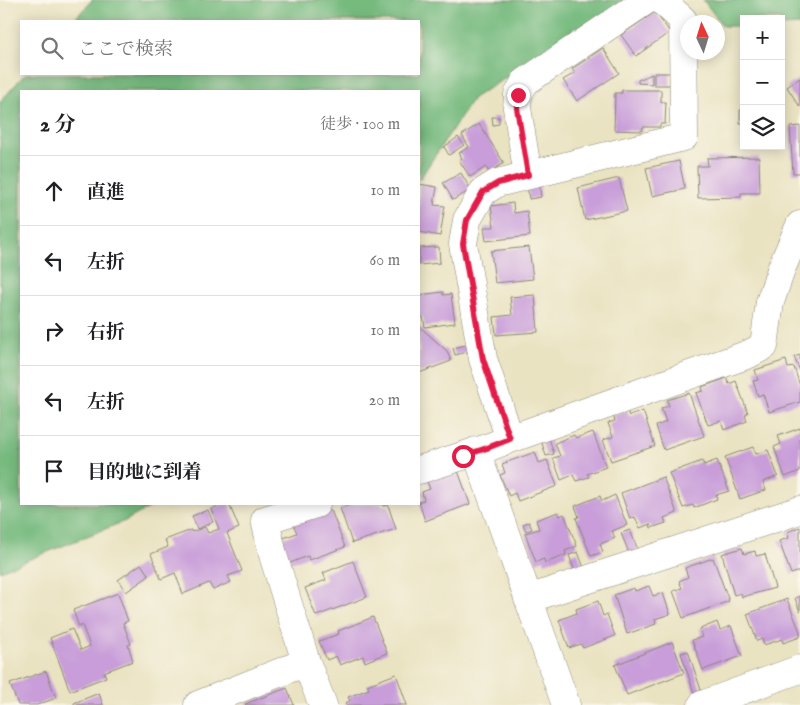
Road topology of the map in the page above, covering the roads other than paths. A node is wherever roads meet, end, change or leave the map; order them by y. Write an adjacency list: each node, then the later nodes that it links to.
1 (647, 0): 3 (street)
2 (661, 0): 3 (street)
3 (528, 175): 5 (street)
4 (800, 225): 5 (street)
5 (510, 439): 6 (street)
6 (476, 452): 7 (street); 10 (street)
7 (420, 470)
8 (313, 505): 11 (street)
9 (800, 510): 10 (street)
10 (528, 599): 15 (street)
11 (306, 662): 13 (street); 14 (street)
12 (800, 669): 16 (street)
13 (198, 705)
14 (323, 705)
15 (566, 705)
16 (702, 705)

